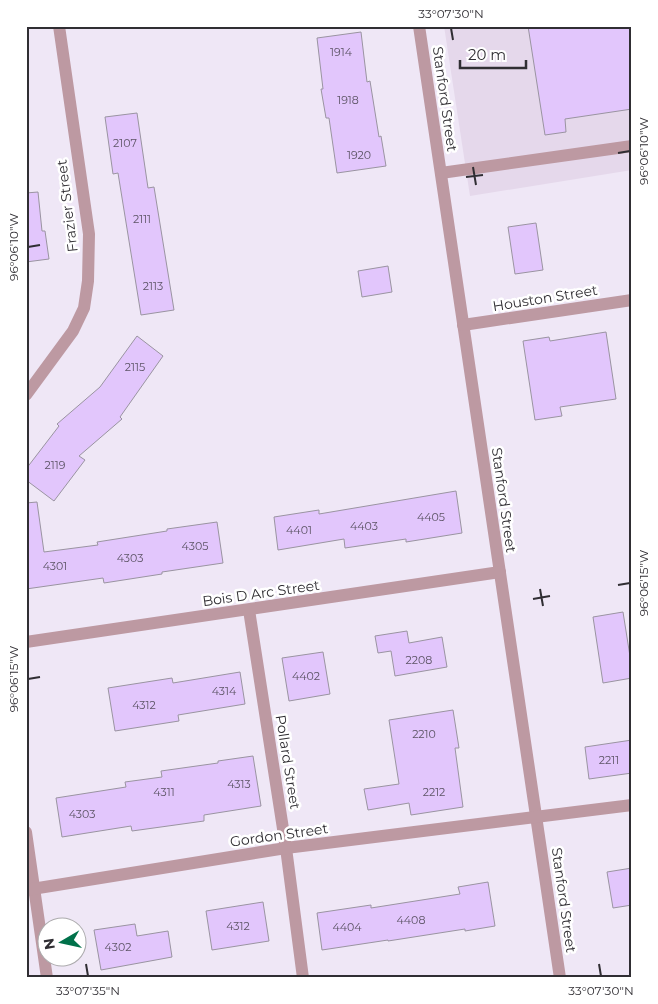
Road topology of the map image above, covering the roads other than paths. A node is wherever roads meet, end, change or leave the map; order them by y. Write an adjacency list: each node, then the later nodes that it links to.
1 (59, 26): 7 (street, Frazier Street)
2 (419, 26): 4 (street, Stanford Street)
3 (632, 146): 4 (street)
4 (441, 173): 6 (street, Stanford Street)
5 (632, 300): 6 (street, Houston Street)
6 (464, 325): 8 (street, Stanford Street)
7 (26, 395)
8 (500, 572): 9 (street, Bois D Arc Street); 12 (street, Stanford Street)
9 (249, 610): 10 (street, Bois D Arc Street); 14 (street, Pollard Street)
10 (26, 642)
11 (632, 805): 12 (street, Gordon Street)
12 (536, 818): 14 (street, Gordon Street); 18 (street, Stanford Street)
13 (26, 832): 15 (street)
14 (286, 848): 15 (street, Gordon Street); 17 (street, Pollard Street)
15 (30, 890): 16 (street)
16 (47, 978)
17 (303, 978)
18 (560, 978)

